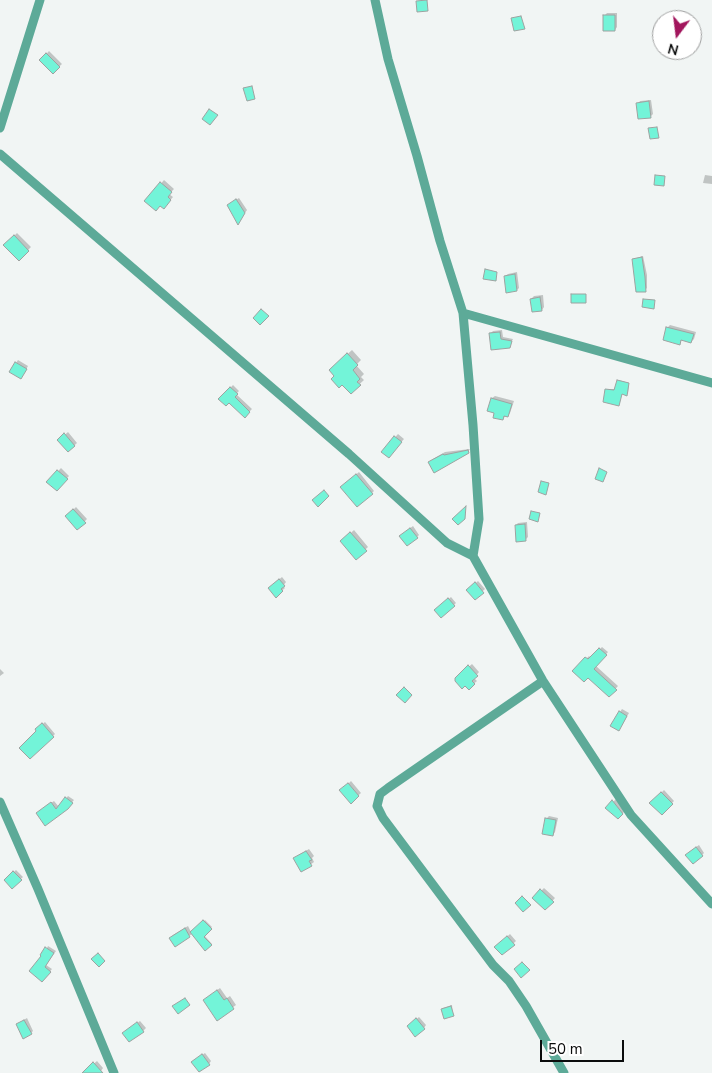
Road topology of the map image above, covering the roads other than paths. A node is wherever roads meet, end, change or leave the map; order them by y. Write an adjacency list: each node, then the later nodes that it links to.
1 (40, 0): 3 (street)
2 (375, 0): 5 (street)
3 (0, 128)
4 (0, 154): 7 (street)
5 (463, 313): 6 (street); 7 (street)
6 (712, 383)
7 (473, 556): 8 (street)
8 (543, 681): 10 (street); 12 (street)
9 (0, 802): 11 (street)
10 (712, 904)
11 (114, 1073)
12 (564, 1073)

